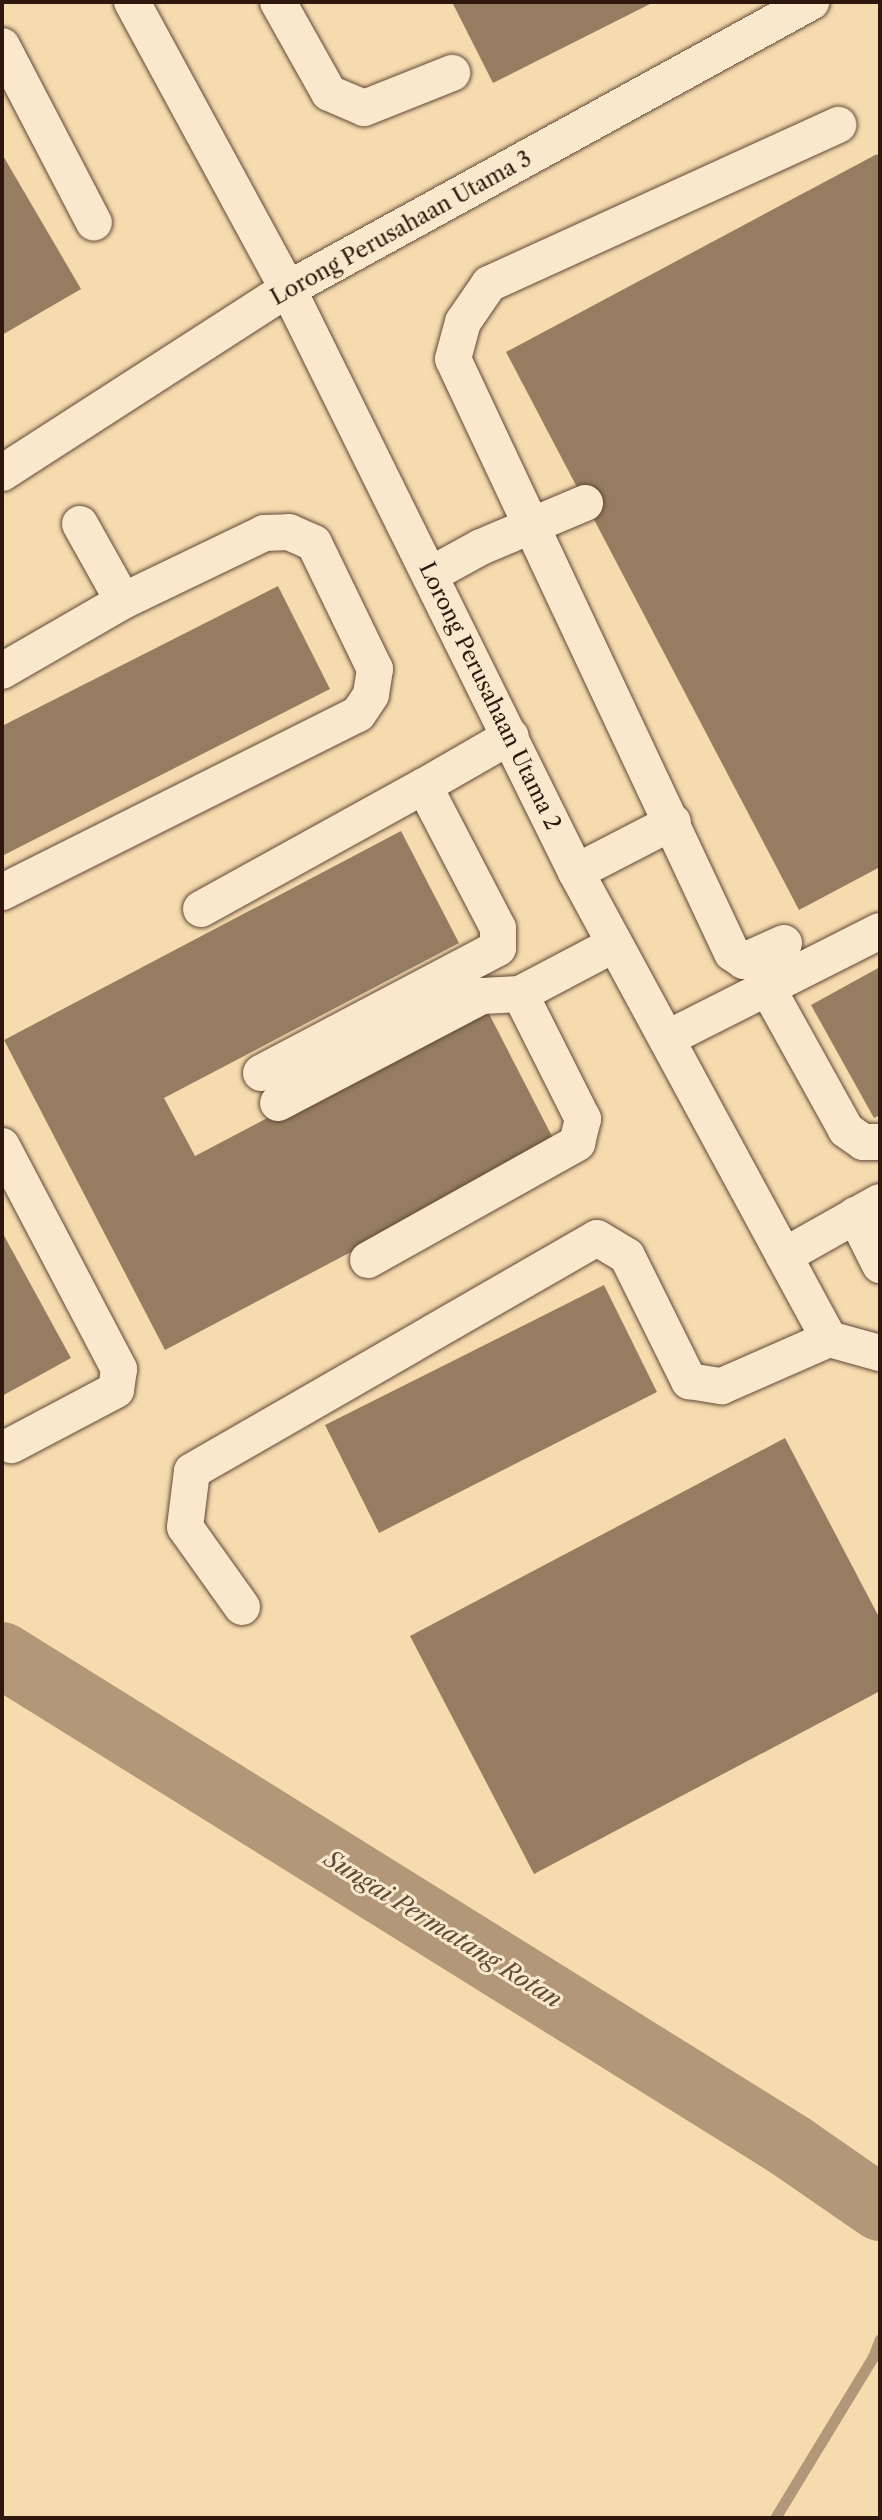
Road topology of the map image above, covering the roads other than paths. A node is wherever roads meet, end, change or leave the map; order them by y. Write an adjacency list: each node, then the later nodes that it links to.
1 (132, 2): 8 (street, Lorong Perusahaan Utama 2)
2 (278, 2): 5 (street)
3 (811, 2): 8 (street, Lorong Perusahaan Utama 3)
4 (2, 46): 7 (street)
5 (452, 73)
6 (838, 125): 12 (street)
7 (94, 223)
8 (288, 289): 9 (street, Lorong Perusahaan Utama 3); 13 (street, Lorong Perusahaan Utama 2)
9 (2, 473)
10 (585, 503): 12 (street)
11 (80, 524): 14 (street)
12 (532, 527): 13 (street); 18 (street)
13 (430, 575): 16 (street, Lorong Perusahaan Utama 2)
14 (123, 601): 15 (street); 20 (street)
15 (2, 671)
16 (511, 736): 17 (street); 19 (street, Lorong Perusahaan Utama 2)
17 (424, 786): 21 (street); 26 (street)
18 (673, 822): 19 (street); 23 (street)
19 (576, 872): 24 (street, Lorong Perusahaan Utama 2)
20 (2, 892)
21 (201, 909)
22 (880, 931): 25 (street)
23 (784, 943)
24 (615, 944): 26 (street); 27 (street, Lorong Perusahaan Utama 2)
25 (768, 989): 27 (street); 28 (street)
26 (520, 994): 32 (street)
27 (668, 1038): 31 (street, Lorong Perusahaan Utama 2)
28 (880, 1142)
29 (2, 1146): 36 (street)
30 (868, 1208): 31 (street); 33 (street)
31 (784, 1256): 34 (street, Lorong Perusahaan Utama 2)
32 (368, 1260)
33 (880, 1265)
34 (829, 1339): 35 (street); 37 (street)
35 (880, 1353)
36 (12, 1445)
37 (242, 1607)

